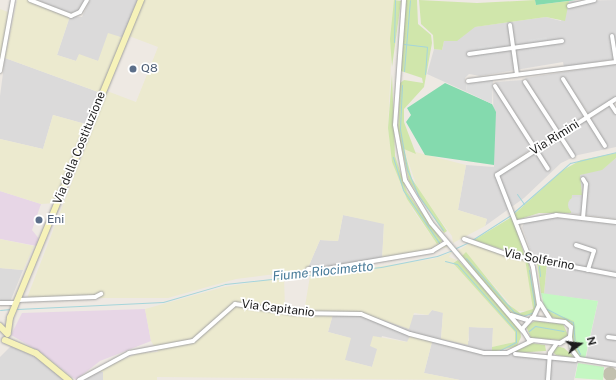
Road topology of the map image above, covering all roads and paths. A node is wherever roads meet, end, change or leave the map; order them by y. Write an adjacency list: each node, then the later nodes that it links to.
1 (13, 0): 14 (street)
2 (30, 0): 3 (street)
3 (87, 0)
4 (141, 0): 43 (main road, Via della Costituzione)
5 (404, 0): 34 (street)
6 (594, 0): 7 (street)
7 (569, 6)
8 (510, 25): 11 (street)
9 (612, 36): 13 (street)
10 (562, 41): 11 (street)
11 (514, 48): 12 (street); 15 (street)
12 (469, 54)
13 (616, 61): 15 (street)
14 (0, 71)
15 (517, 75): 17 (street)
16 (563, 79): 23 (street)
17 (468, 81)
18 (525, 82): 24 (street)
19 (495, 86): 26 (street)
20 (616, 99): 21 (street, Via Rimini)
21 (610, 103): 22 (street); 23 (street, Via Rimini)
22 (616, 112)
23 (587, 117): 24 (street, Via Rimini); 25 (street)
24 (559, 135): 26 (street, Via Rimini); 27 (street)
25 (605, 146)
26 (536, 150): 28 (street); 31 (street, Via Rimini)
27 (573, 156)
28 (548, 169)
29 (583, 179): 30 (street)
30 (583, 218): 31 (street); 32 (street)
31 (518, 222): 36 (street)
32 (616, 222)
33 (464, 239): 36 (street, Via Solferino)
34 (447, 242): 37 (street); 44 (street)
35 (576, 245): 38 (street)
36 (531, 260): 38 (street, Via Solferino); 41 (street)
37 (308, 269)
38 (588, 270): 39 (street, Via Solferino)
39 (616, 275)
40 (101, 294): 43 (street)
41 (539, 300): 46 (street); 48 (street)
42 (0, 303): 43 (street)
43 (16, 303): 45 (main road, Via della Costituzione)
44 (508, 313): 47 (street); 51 (street)
45 (11, 315): 49 (main road, Via della Costituzione); 50 (main road, Via della Costituzione)
46 (533, 318): 47 (street); 48 (street)
47 (528, 319): 51 (street)
48 (551, 319): 52 (street)
49 (1, 326): 50 (main road)
50 (8, 333): 56 (main road, Via della Costituzione); 59 (main road)
51 (523, 333): 55 (street); 60 (street)
52 (570, 337): 58 (street); 64 (street)
53 (608, 338): 54 (street)
54 (616, 338)
55 (532, 341): 57 (street); 60 (street, Via Capitanio)
56 (2, 342): 59 (main road)
57 (545, 342): 58 (street); 62 (street)
58 (557, 343): 62 (street)
59 (15, 344): 65 (main road)
60 (517, 348): 66 (street, Via Capitanio)
61 (515, 354): 62 (street)
62 (550, 354): 63 (street); 67 (street)
63 (576, 360)
64 (616, 365)
65 (70, 380)
66 (79, 380)
67 (548, 380)

